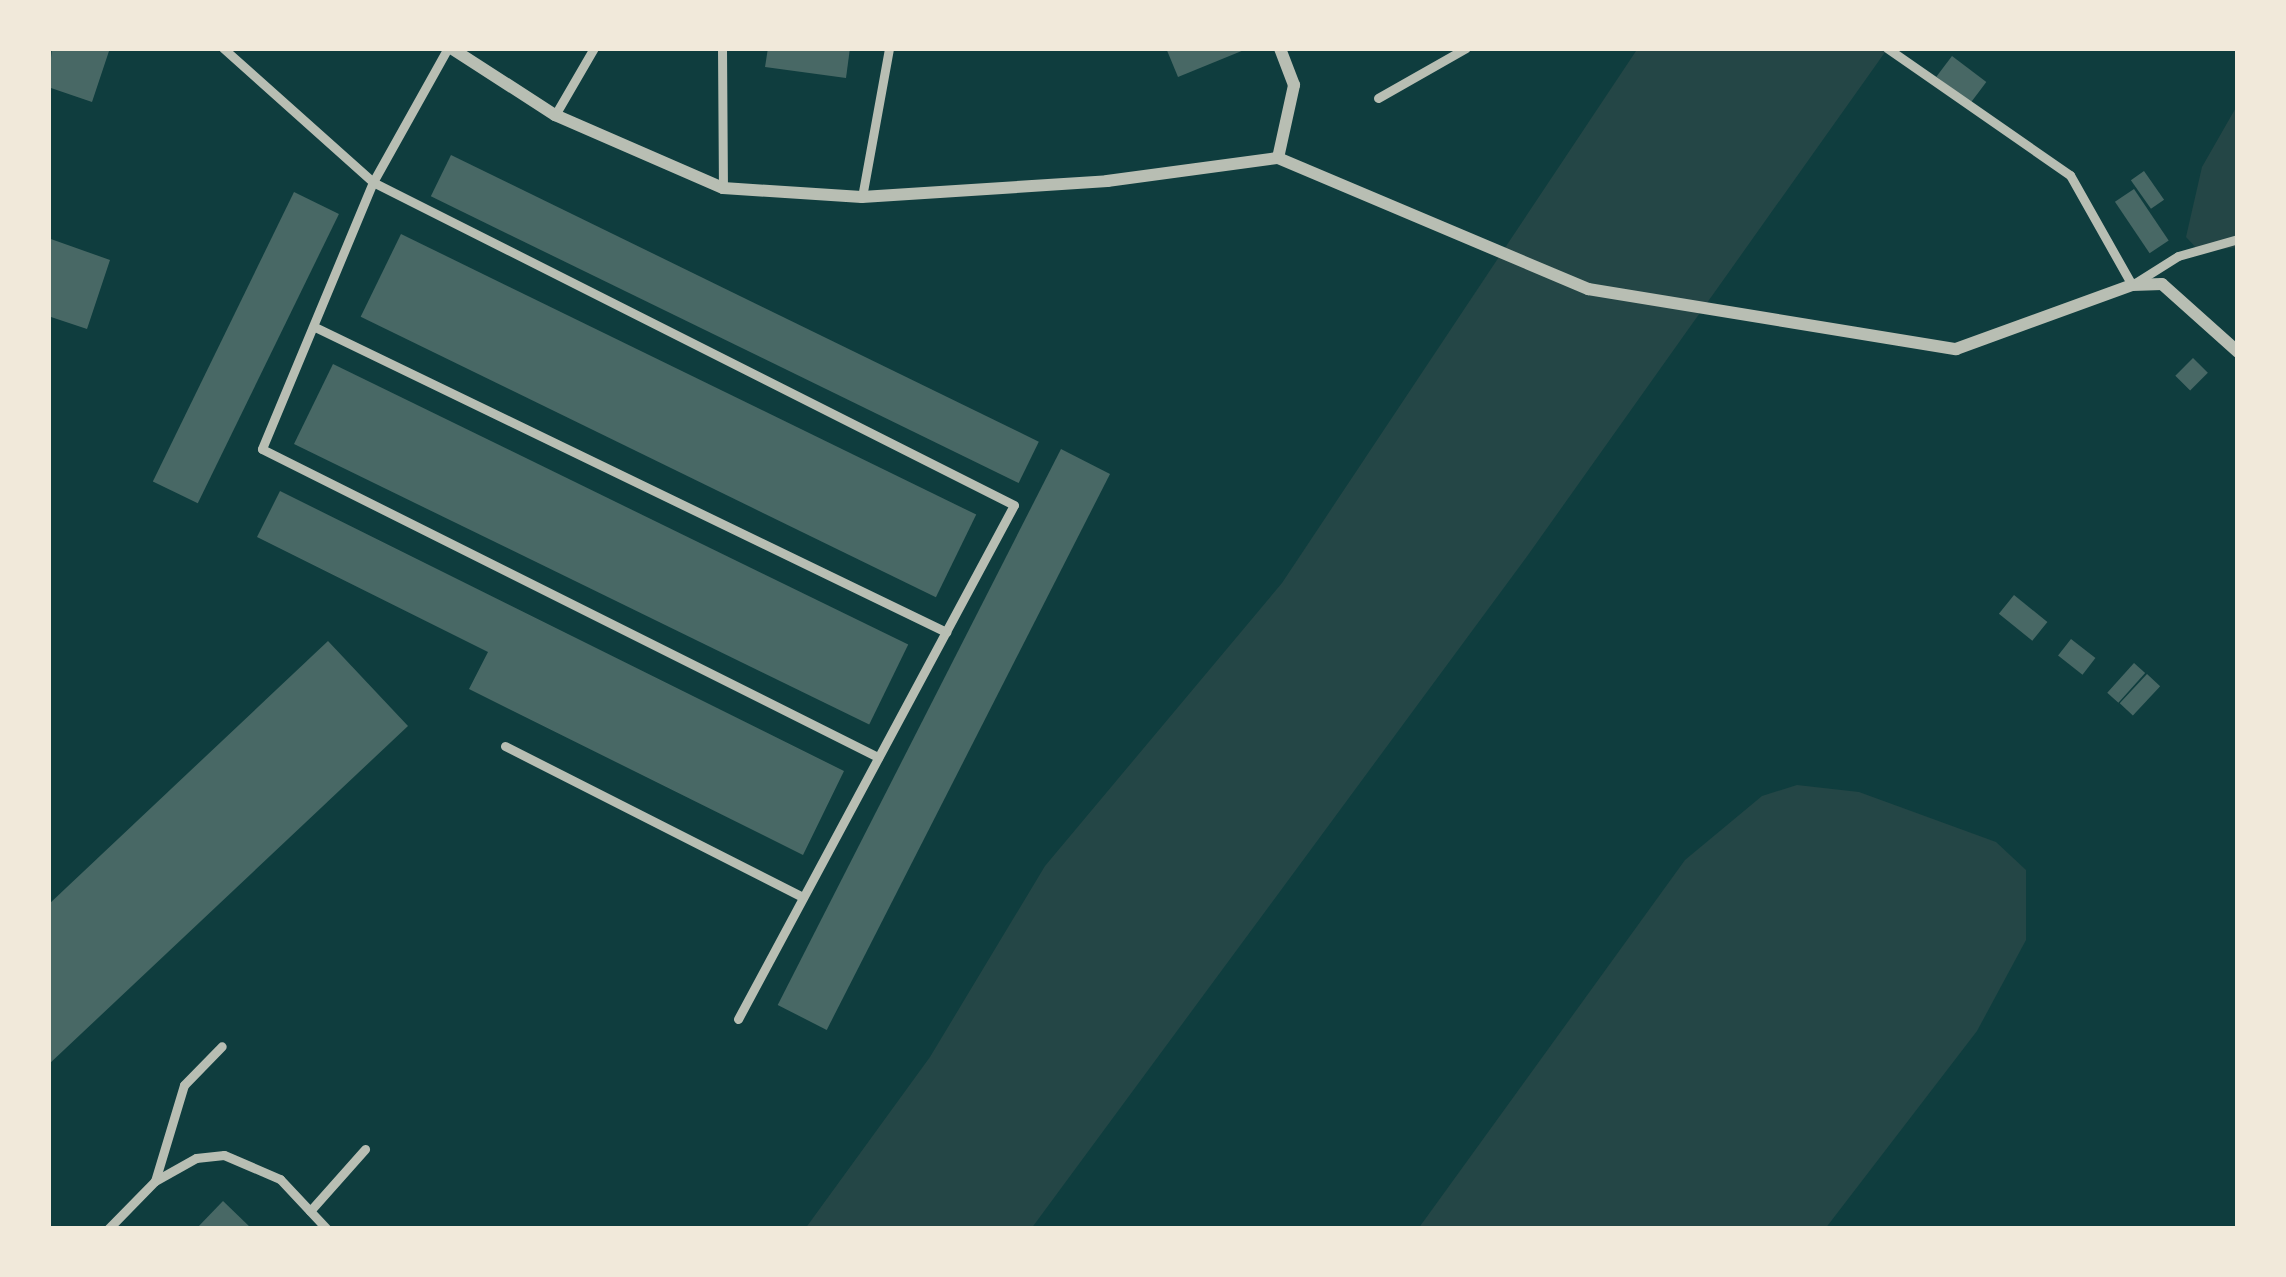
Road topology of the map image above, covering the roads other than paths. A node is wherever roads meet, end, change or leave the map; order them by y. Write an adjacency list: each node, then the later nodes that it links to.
1 (223, 48): 12 (lane)
2 (449, 48): 10 (street); 12 (lane)
3 (594, 48): 10 (lane)
4 (722, 48): 13 (lane)
5 (889, 48): 14 (lane)
6 (1280, 48): 11 (street)
7 (1466, 48): 9 (lane)
8 (1888, 48): 16 (lane)
9 (1378, 98)
10 (555, 115): 13 (street)
11 (1278, 158): 14 (street); 16 (street)
12 (373, 182): 17 (lane); 19 (lane)
13 (723, 188): 14 (street)
14 (862, 197)
15 (2238, 239): 16 (lane)
16 (2132, 285): 18 (street)
17 (317, 328): 19 (lane); 21 (lane)
18 (2238, 352)
19 (946, 632): 21 (lane)
20 (505, 746): 22 (lane)
21 (878, 758): 22 (lane)
22 (803, 898): 23 (lane)
23 (738, 1019)
24 (222, 1046): 26 (lane)
25 (365, 1149): 27 (lane)
26 (154, 1181): 27 (lane); 28 (lane)
27 (310, 1211): 29 (lane)
28 (108, 1229)
29 (327, 1229)

